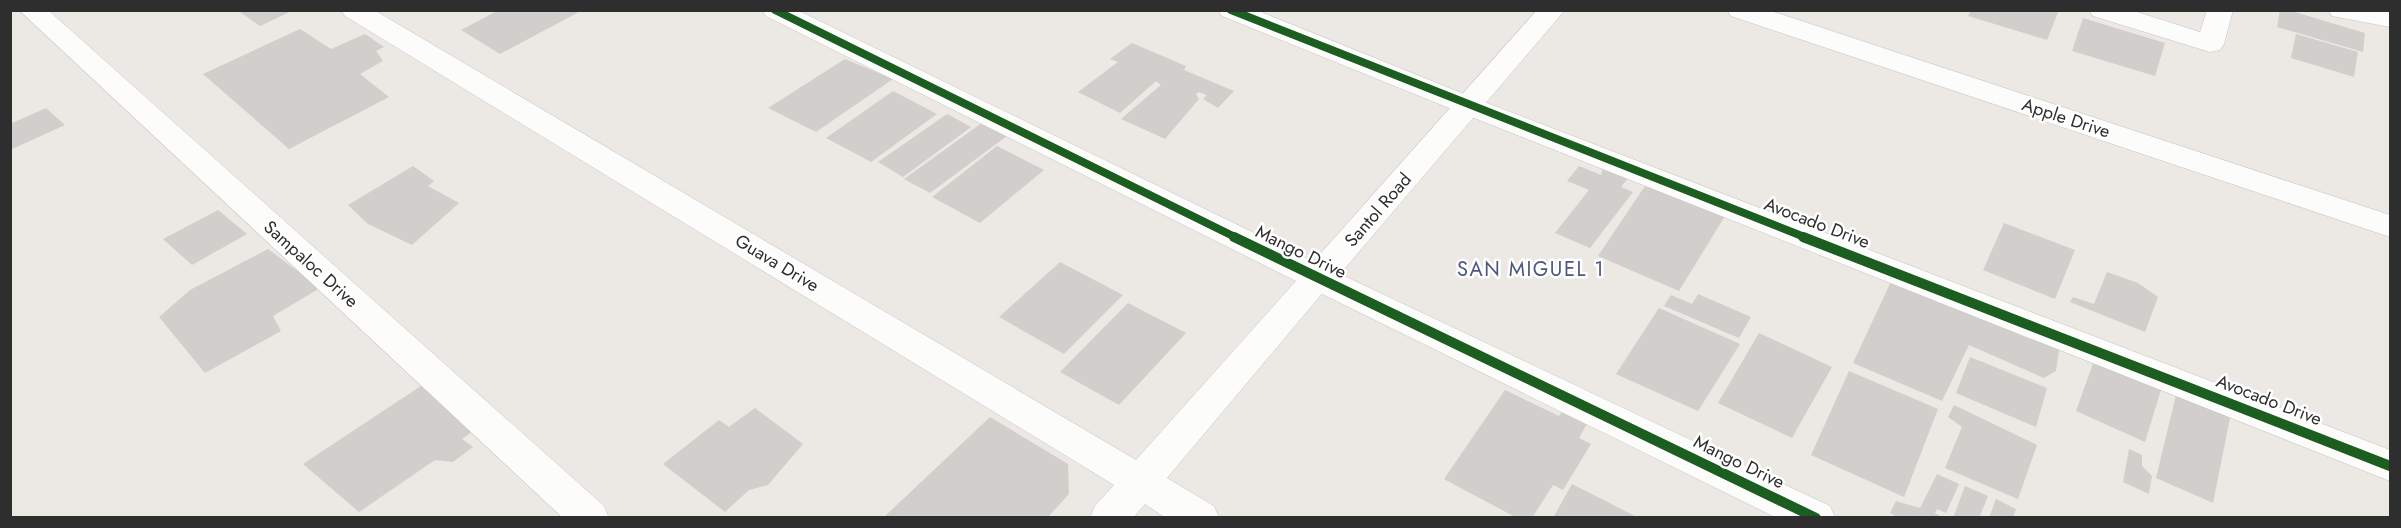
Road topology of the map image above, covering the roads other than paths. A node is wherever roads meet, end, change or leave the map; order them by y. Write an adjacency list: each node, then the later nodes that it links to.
1 (32, 10): 16 (street, Sampaloc Drive)
2 (354, 10): 15 (street, Guava Drive)
3 (775, 10): 13 (street, Mango Drive)
4 (1231, 10): 11 (street, Avocado Drive)
5 (1552, 10): 11 (street, Santol Road)
6 (1740, 10): 12 (street, Apple Drive)
7 (2102, 10): 8 (street)
8 (2220, 10)
9 (2341, 10): 10 (street)
10 (2391, 19)
11 (1468, 106): 13 (street, Santol Road); 14 (street, Avocado Drive)
12 (2391, 226)
13 (1318, 278): 15 (street, Santol Road); 19 (street, Mango Drive)
14 (2391, 465)
15 (1141, 481): 17 (street, Santol Road); 18 (street, Guava Drive)
16 (590, 518)
17 (1109, 518)
18 (1200, 518)
19 (1816, 518)

